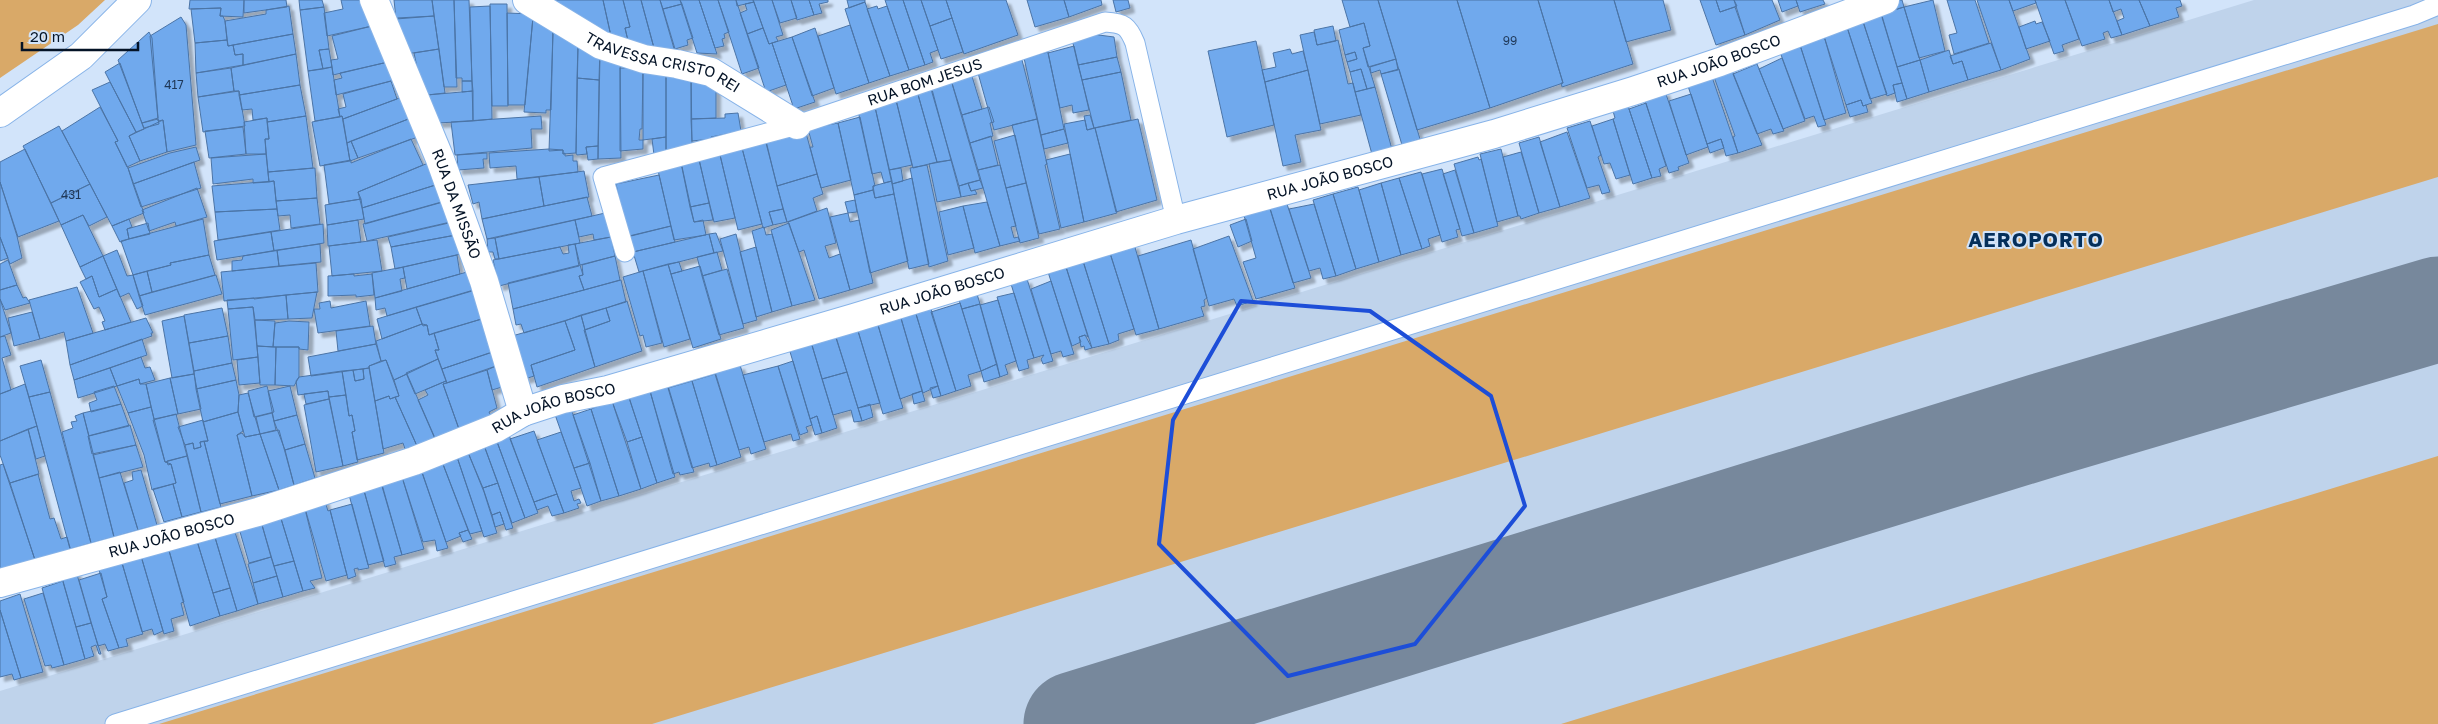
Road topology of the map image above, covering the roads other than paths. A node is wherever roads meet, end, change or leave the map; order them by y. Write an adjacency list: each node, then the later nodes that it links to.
1 (137, 0): 6 (street)
2 (374, 0): 10 (street, RUA DA MISSÃO)
3 (527, 0): 7 (street, TRAVESSA CRISTO REI)
4 (1885, 0): 8 (street, RUA JOÃO BOSCO)
5 (2438, 5): 12 (lane)
6 (0, 113)
7 (797, 125): 8 (lane, RUA BOM JESUS); 9 (lane, RUA BOM JESUS)
8 (1176, 220): 10 (street, RUA JOÃO BOSCO)
9 (625, 252)
10 (523, 412): 11 (street, RUA JOÃO BOSCO)
11 (0, 583)
12 (115, 724)

